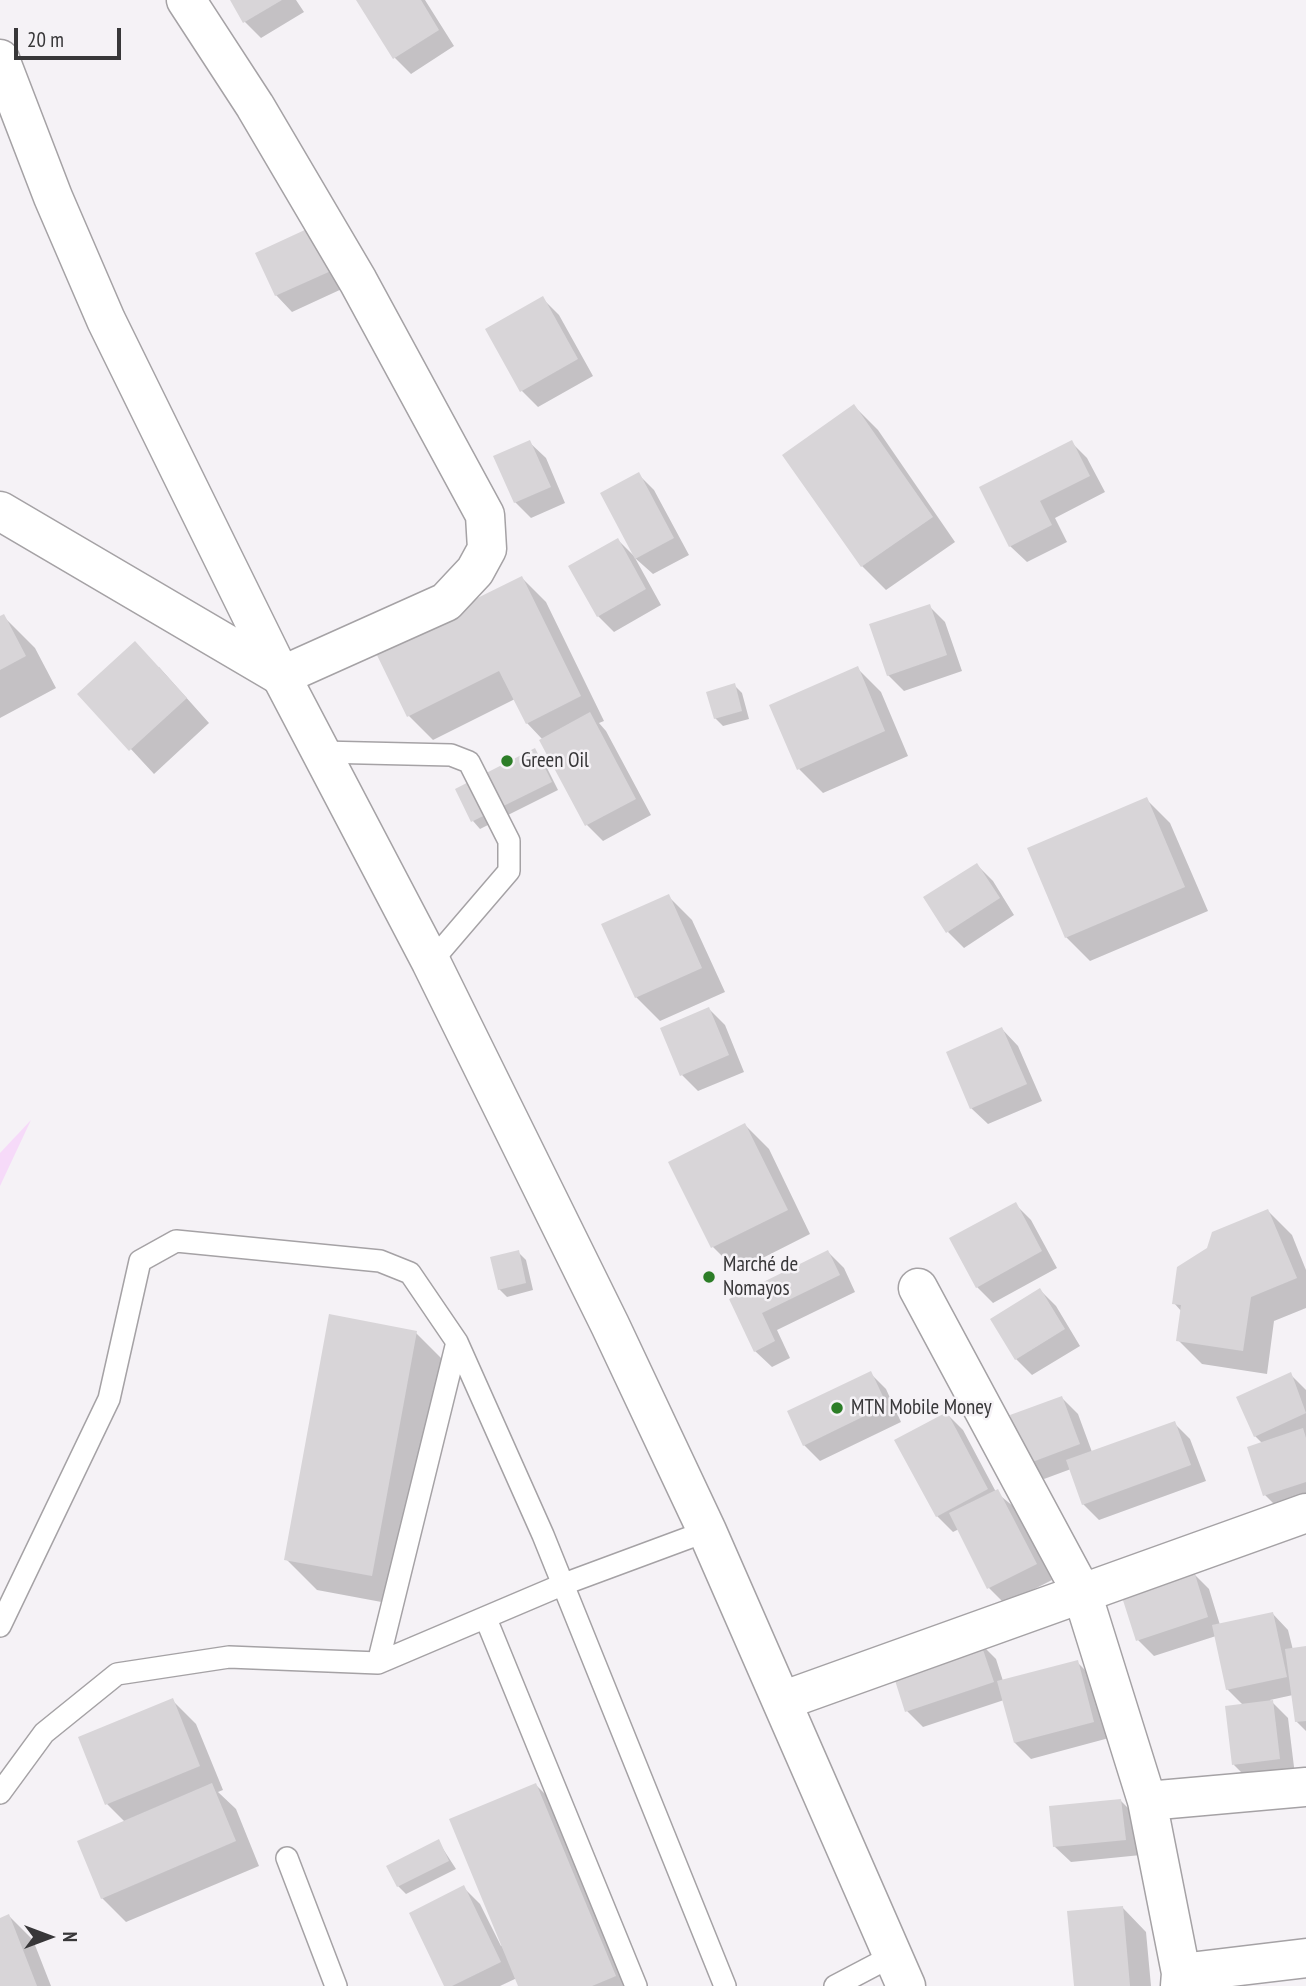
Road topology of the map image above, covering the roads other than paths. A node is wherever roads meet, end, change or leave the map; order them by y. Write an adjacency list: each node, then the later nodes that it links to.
1 (186, 0): 4 (main road)
2 (0, 59): 4 (main road)
3 (0, 511): 4 (main road)
4 (281, 676): 5 (main road)
5 (321, 752): 6 (main road); 6 (lane)
6 (431, 962): 10 (main road)
7 (918, 1288): 12 (main road)
8 (457, 1342): 11 (lane); 14 (lane); 15 (lane)
9 (1306, 1513): 12 (main road)
10 (707, 1531): 11 (lane); 16 (main road)
11 (564, 1584): 13 (lane); 26 (lane)
12 (1082, 1593): 16 (main road); 19 (main road)
13 (486, 1619): 15 (lane); 25 (lane)
14 (0, 1626)
15 (378, 1663): 18 (lane)
16 (782, 1701): 22 (main road)
17 (1306, 1787): 19 (main road)
18 (0, 1793)
19 (1147, 1801): 23 (main road)
20 (287, 1858): 24 (lane)
21 (1306, 1958): 23 (main road)
22 (900, 1970): 27 (lane)
23 (1180, 1979)
24 (336, 1986)
25 (636, 1986)
26 (725, 1986)
27 (835, 1986)

